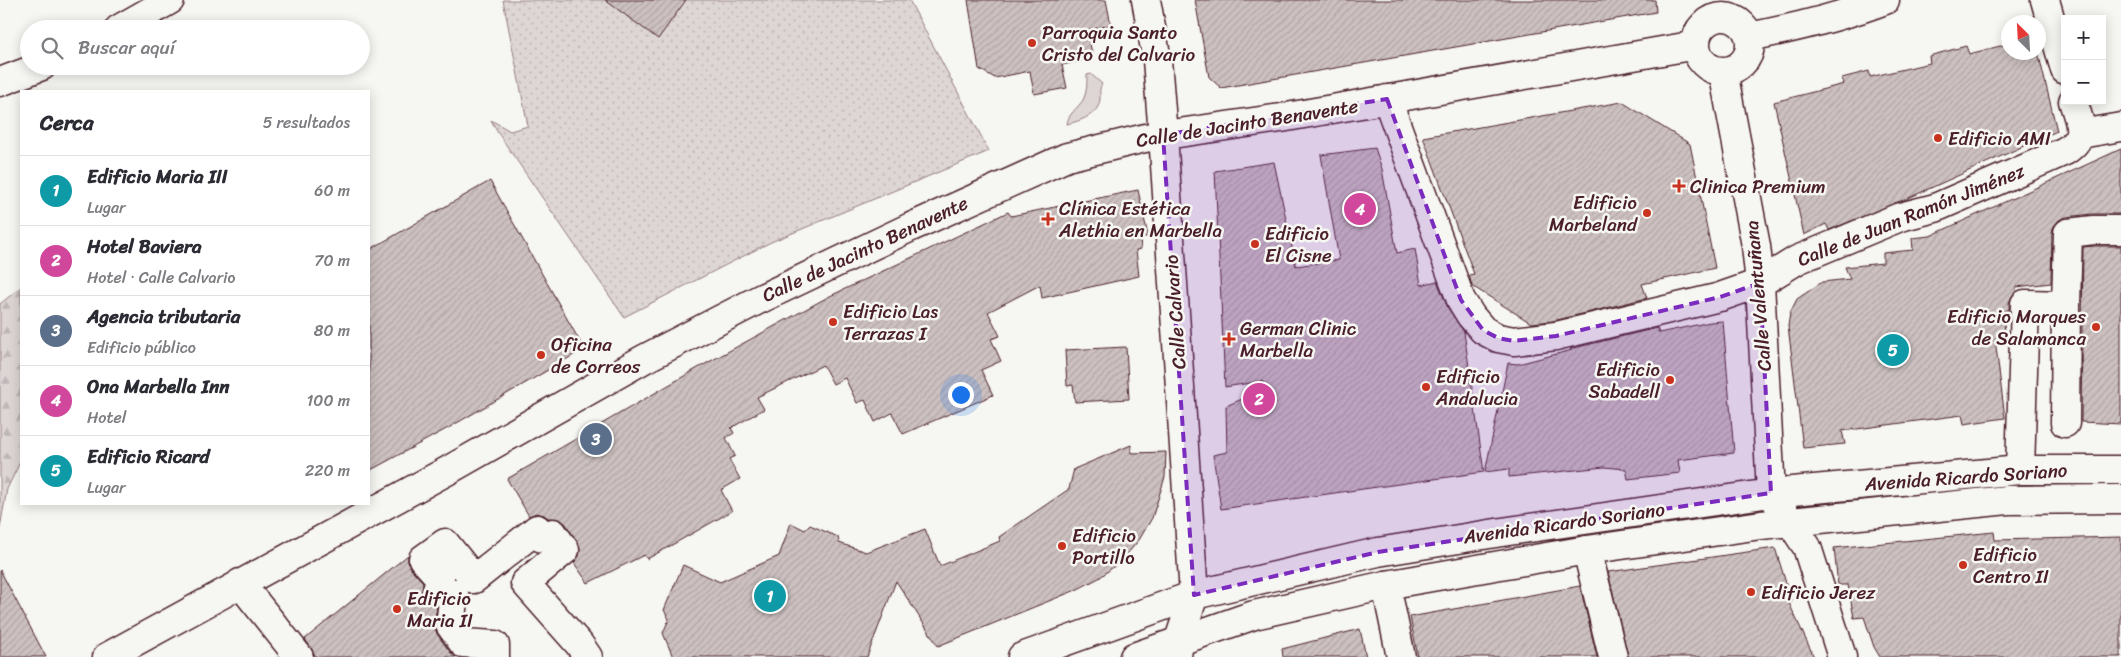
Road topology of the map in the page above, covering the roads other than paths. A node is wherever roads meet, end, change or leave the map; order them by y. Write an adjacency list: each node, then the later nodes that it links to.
1 (170, 0): 6 (street)
2 (1146, 0): 16 (street, Calle Calvario)
3 (1885, 0): 5 (street)
4 (2045, 0): 8 (street)
5 (1742, 19): 7 (street); 9 (street)
6 (135, 20)
7 (1696, 45): 9 (street); 12 (street, Calle de Jacinto Benavente)
8 (2062, 60)
9 (1723, 71): 18 (street, Calle Valentuñana)
10 (20, 74): 11 (street)
11 (0, 82)
12 (1387, 99): 16 (street, Calle de Jacinto Benavente); 18 (street, Calle de Juan Ramón Jiménez)
13 (2074, 105): 15 (street)
14 (2121, 127): 15 (street)
15 (2080, 134): 18 (street, Calle de Juan Ramón Jiménez)
16 (1163, 135): 27 (street, Calle de Jacinto Benavente); 29 (street, Calle Calvario)
17 (2121, 230): 19 (street)
18 (1760, 283): 23 (street, Calle Valentuñana)
19 (2066, 305): 20 (street); 21 (street)
20 (2065, 423)
21 (2020, 470): 22 (street, Avenida Ricardo Soriano); 23 (street, Avenida Ricardo Soriano)
22 (2121, 470)
23 (1772, 493): 25 (street); 29 (street, Avenida Ricardo Soriano)
24 (2121, 499): 25 (street, Avenida Ricardo Soriano)
25 (1791, 522): 26 (street, Avenida Ricardo Soriano); 40 (street)
26 (1587, 550): 28 (street, Avenida Ricardo Soriano); 39 (street)
27 (240, 583): 32 (street, Calle de Jacinto Benavente); 33 (street)
28 (1386, 585): 30 (street, Avenida Ricardo Soriano); 38 (street)
29 (1194, 595): 30 (street); 31 (street); 36 (street, Avenida Ricardo Soriano)
30 (1254, 615): 31 (street, Avenida Ricardo Soriano)
31 (1178, 649): 37 (street, Avenida Ricardo Soriano)
32 (107, 657)
33 (299, 657)
34 (495, 657): 35 (street)
35 (588, 657)
36 (1022, 657)
37 (1134, 657)
38 (1401, 657)
39 (1613, 657)
40 (1842, 657)

